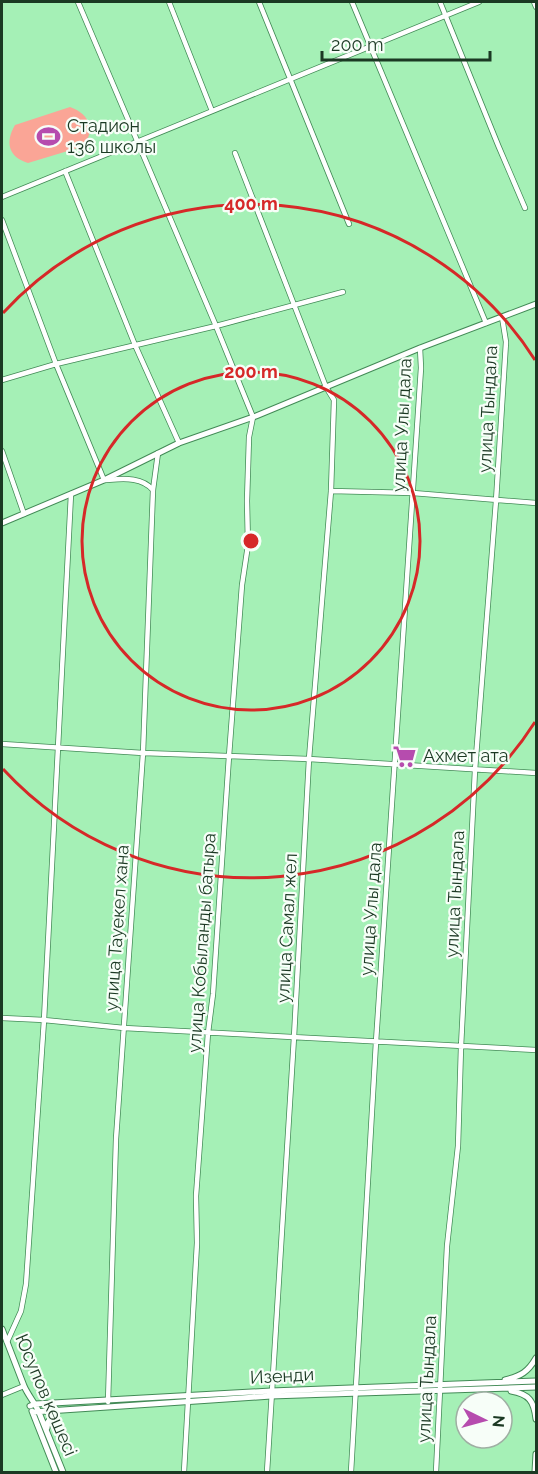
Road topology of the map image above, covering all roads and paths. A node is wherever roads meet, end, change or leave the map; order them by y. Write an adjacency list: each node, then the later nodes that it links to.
1 (78, 2): 13 (street)
2 (169, 2): 12 (street)
3 (259, 2): 11 (street)
4 (351, 2): 10 (street)
5 (440, 2): 9 (street)
6 (479, 2): 9 (street)
7 (534, 2): 8 (street)
8 (537, 7)
9 (446, 15): 10 (street); 17 (street)
10 (370, 46): 11 (street); 24 (street)
11 (290, 79): 12 (street); 19 (street)
12 (212, 111): 13 (street)
13 (138, 141): 15 (street); 25 (street)
14 (234, 153): 22 (street, улица Самал жел)
15 (65, 171): 16 (street); 26 (street)
16 (2, 197)
17 (525, 207)
18 (2, 220): 28 (street)
19 (349, 224)
20 (343, 292): 22 (street)
21 (537, 304): 23 (street)
22 (294, 305): 25 (street); 30 (street, улица Самал жел)
23 (502, 317): 24 (street); 40 (street, улица Тындала)
24 (486, 323): 27 (street)
25 (216, 326): 26 (street); 31 (street)
26 (135, 345): 28 (street); 32 (street)
27 (420, 348): 30 (street); 38 (street, улица Улы дала)
28 (56, 364): 29 (street); 35 (street)
29 (2, 380)
30 (326, 387): 31 (street); 37 (street, улица Самал жел)
31 (253, 417): 32 (street); 47 (street, улица Кобыланды батыра)
32 (179, 443): 34 (street)
33 (2, 451): 42 (street)
34 (159, 453): 35 (street); 36 (street, улица Тауекел хана)
35 (104, 480): 36 (street); 39 (street)
36 (153, 490): 46 (street, улица Тауекел хана)
37 (331, 491): 38 (street); 48 (street, улица Самал жел)
38 (412, 493): 40 (street); 49 (street, улица Улы дала)
39 (71, 494): 42 (street); 45 (street)
40 (496, 501): 41 (street); 50 (street, улица Тындала)
41 (537, 503)
42 (24, 514): 43 (street)
43 (2, 523)
44 (2, 744): 45 (street)
45 (57, 748): 46 (street); 53 (street)
46 (143, 753): 47 (street); 54 (street, улица Тауекел хана)
47 (229, 756): 48 (street); 55 (street, улица Кобыланды батыра)
48 (309, 759): 49 (street); 56 (street, улица Самал жел)
49 (394, 765): 50 (street); 57 (street, улица Улы дала)
50 (475, 770): 51 (street); 58 (street, улица Тындала)
51 (537, 773)
52 (2, 1018): 53 (street)
53 (44, 1020): 54 (street); 61 (street)
54 (124, 1028): 55 (street); 72 (street, улица Тауекел хана)
55 (208, 1033): 56 (street); 71 (street, улица Кобыланды батыра)
56 (294, 1037): 57 (street); 69 (street, улица Самал жел)
57 (376, 1042): 58 (street); 68 (street, улица Улы дала)
58 (461, 1047): 59 (street); 66 (street, улица Тындала)
59 (537, 1050)
60 (2, 1329): 61 (street, Юсупов көшесі)
61 (7, 1342): 64 (street, Юсупов көшесі)
62 (537, 1358): 65 (street)
63 (537, 1381): 65 (street, Изенди)
64 (24, 1386): 70 (street); 73 (street, Юсупов көшесі)
65 (496, 1386): 66 (street, Изенди); 67 (street, Изенди); 75 (street)
66 (441, 1387): 68 (street, Изенди); 83 (street, улица Тындала)
67 (537, 1388)
68 (355, 1390): 69 (street, Изенди); 82 (street, улица Улы дала)
69 (271, 1394): 71 (street, Изенди); 81 (street, улица Самал жел)
70 (2, 1395)
71 (188, 1398): 72 (street, Изенди); 80 (street, улица Кобыланды батыра)
72 (108, 1403): 73 (street, Изенди); 74 (street, Изенди)
73 (34, 1408): 74 (street, Изенди); 76 (street, Юсупов көшесі); 78 (street)
74 (57, 1410): 76 (street)
75 (537, 1419)
76 (46, 1430): 79 (street, Юсупов көшесі)
77 (537, 1454): 84 (street)
78 (56, 1473)
79 (63, 1473)
80 (184, 1473)
81 (267, 1473)
82 (351, 1473)
83 (436, 1473)
84 (536, 1473)

